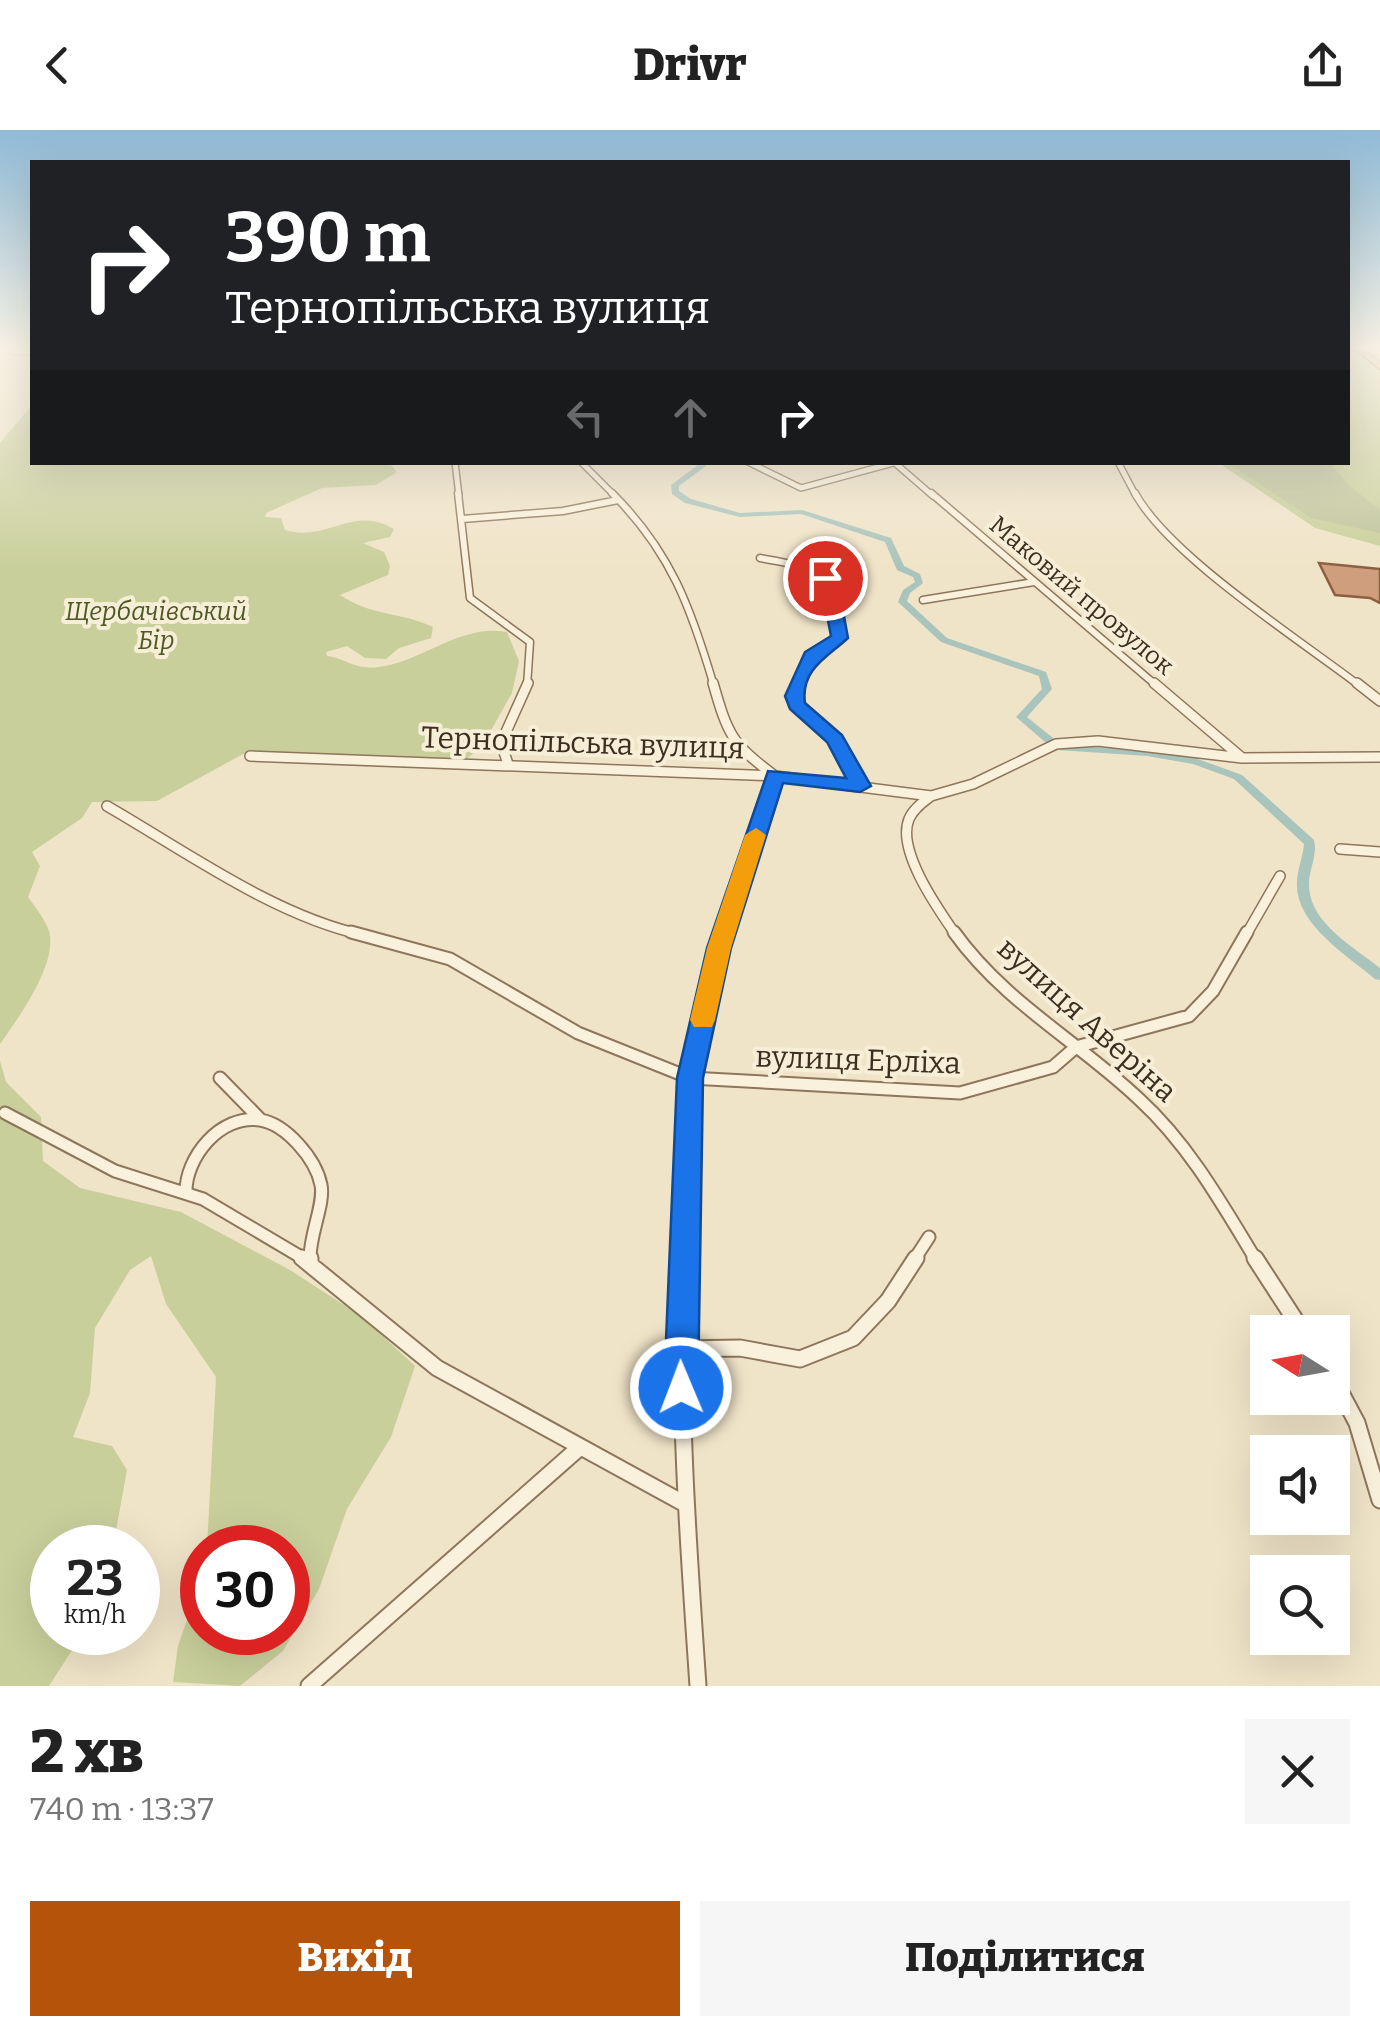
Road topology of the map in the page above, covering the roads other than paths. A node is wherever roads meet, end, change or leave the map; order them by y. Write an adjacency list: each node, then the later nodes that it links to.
1 (453, 465): 8 (street)
2 (583, 465): 7 (street)
3 (753, 465): 4 (street)
4 (888, 465)
5 (898, 465): 10 (street, Маковий провулок)
6 (1120, 465): 12 (street)
7 (618, 500): 8 (street); 17 (street)
8 (462, 519): 16 (street)
9 (760, 558): 18 (street)
10 (1034, 582): 11 (street); 15 (street, Маковий провулок)
11 (923, 600)
12 (1380, 701)
13 (250, 756): 16 (street, Тернопільська вулиця)
14 (1380, 756): 15 (street, Тернопільська вулиця)
15 (1242, 758): 19 (street, Тернопільська вулиця)
16 (508, 764): 17 (street, Тернопільська вулиця)
17 (775, 776): 18 (street, Тернопільська вулиця); 26 (street)
18 (860, 786): 19 (street, Тернопільська вулиця)
19 (931, 796): 24 (street, вулиця Аверіна)
20 (107, 806): 26 (street, вулиця Ерліха)
21 (1340, 849): 22 (street)
22 (1380, 852)
23 (1280, 876): 24 (street, вулиця Ерліха)
24 (1076, 1046): 26 (street, вулиця Ерліха); 32 (street, вулиця Аверіна)
25 (220, 1078): 28 (street)
26 (690, 1078): 33 (street)
27 (6, 1114): 29 (street)
28 (261, 1120): 29 (street); 31 (street)
29 (186, 1193): 31 (street)
30 (929, 1237): 33 (street)
31 (310, 1263): 35 (street)
32 (1293, 1315)
33 (680, 1349): 37 (street)
34 (1350, 1410): 36 (street)
35 (579, 1448): 37 (street); 38 (street)
36 (1380, 1500)
37 (685, 1504): 39 (street)
38 (309, 1686)
39 (698, 1686)

